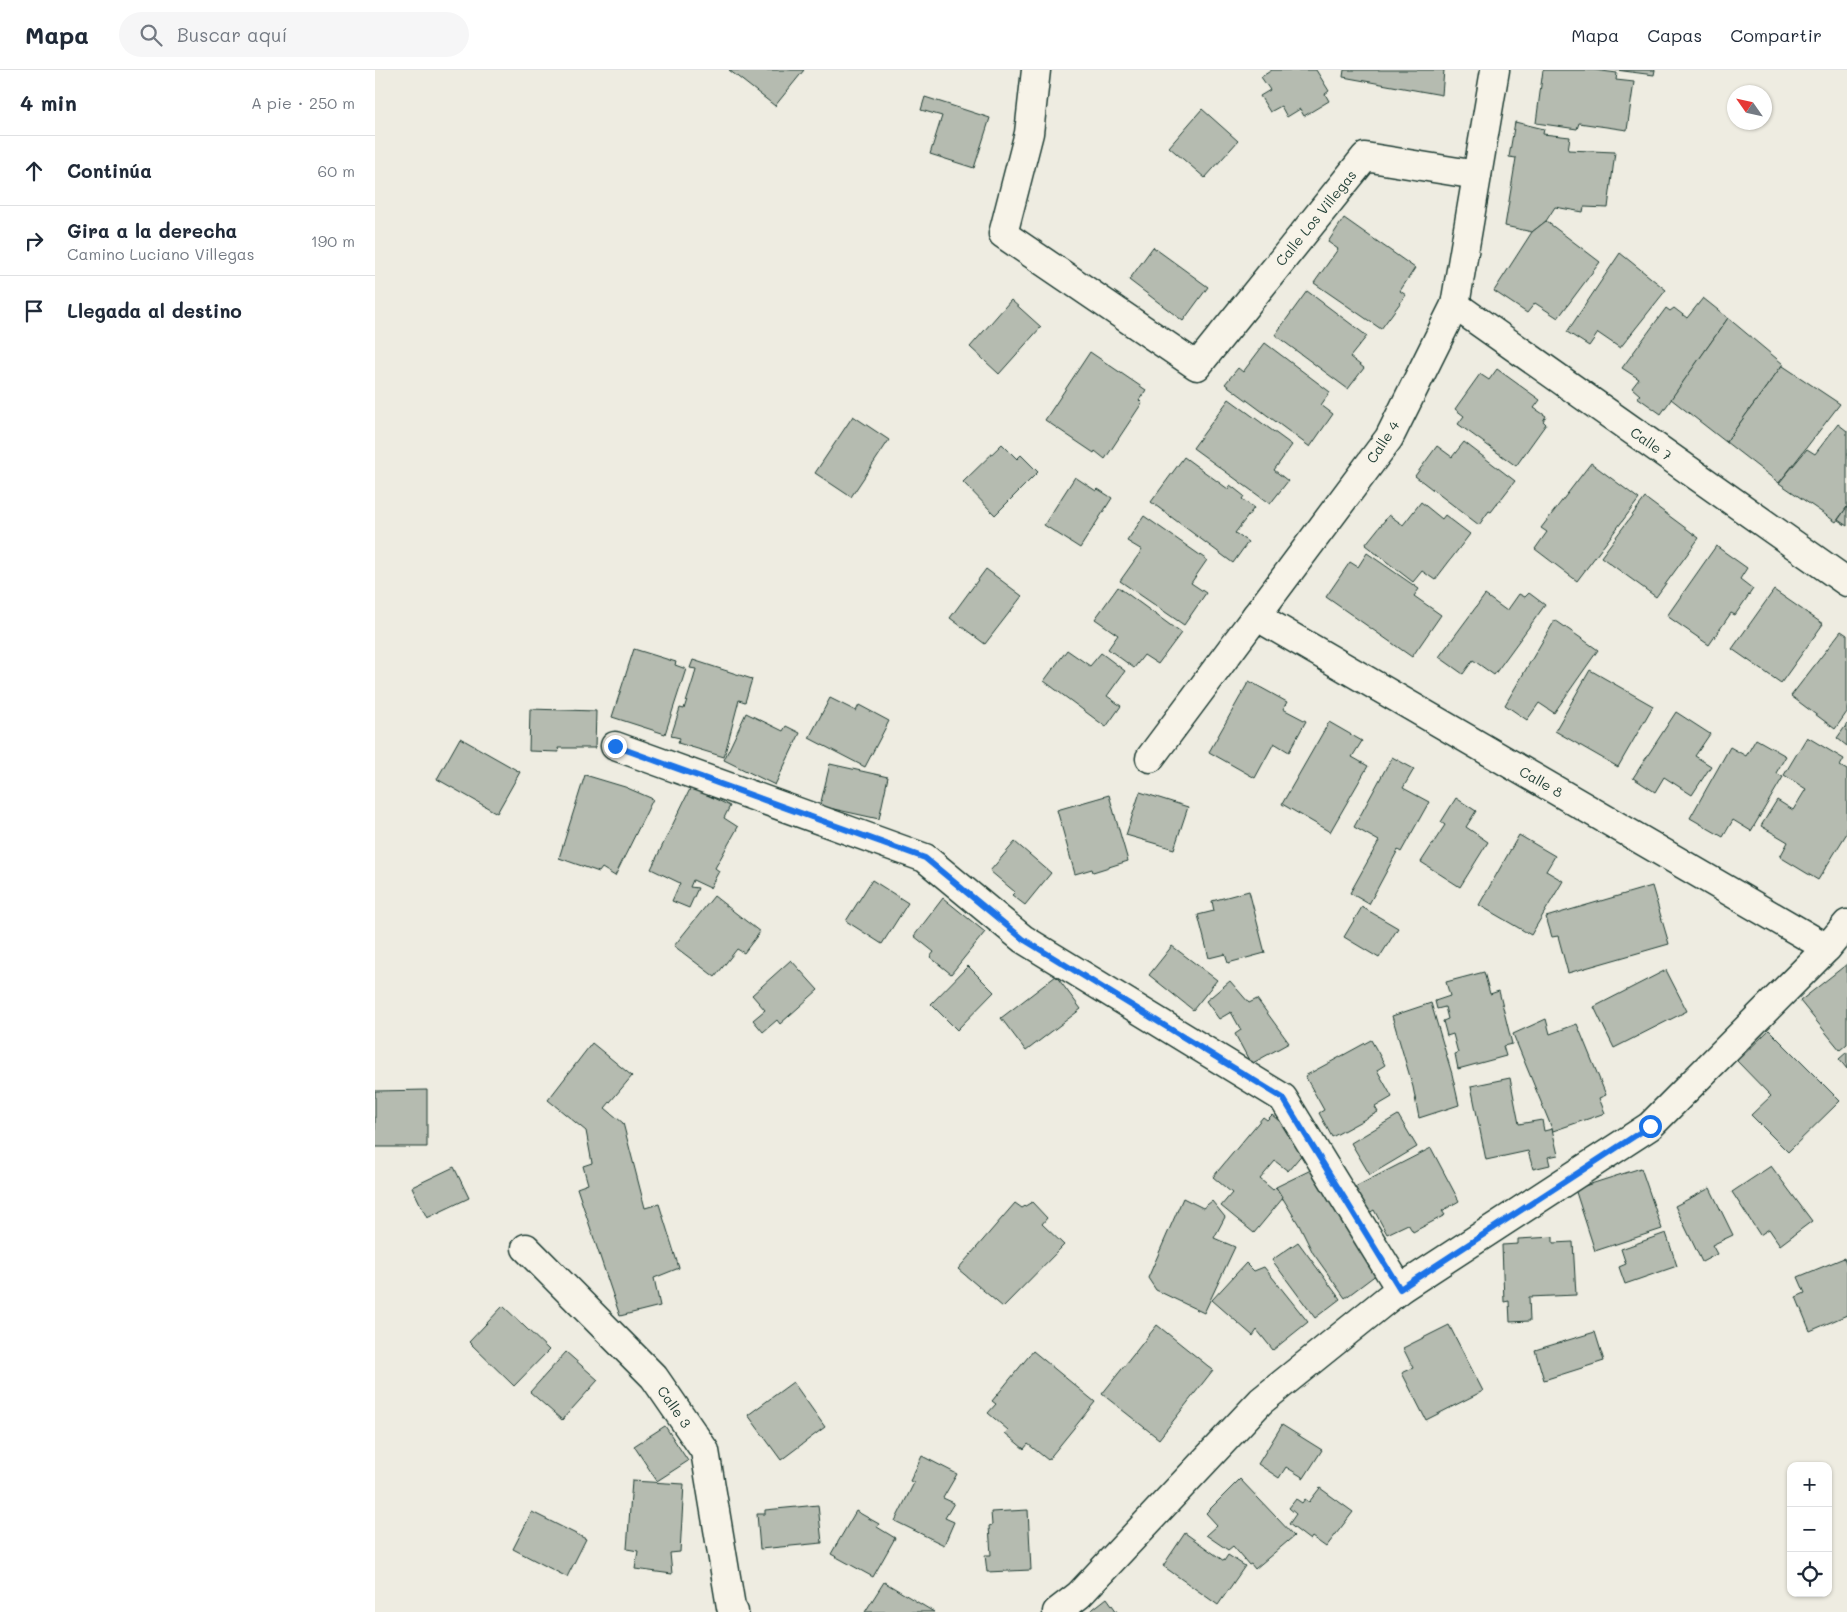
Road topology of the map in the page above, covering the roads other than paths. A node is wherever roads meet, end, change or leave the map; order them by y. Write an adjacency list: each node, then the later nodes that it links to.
1 (1036, 70): 3 (street, Calle Los Villegas)
2 (1495, 70): 3 (street, Calle 4)
3 (1477, 175): 4 (street, Calle 4)
4 (1455, 306): 5 (street, Calle 7); 6 (street, Calle 4)
5 (1847, 582)
6 (1256, 616): 8 (street, Calle 4); 10 (street, Calle 8)
7 (615, 746): 12 (street)
8 (1150, 758)
9 (1847, 924): 10 (street)
10 (1827, 948): 12 (street)
11 (526, 1248): 13 (street, Calle 3)
12 (1400, 1289): 14 (street)
13 (734, 1612)
14 (1057, 1612)

